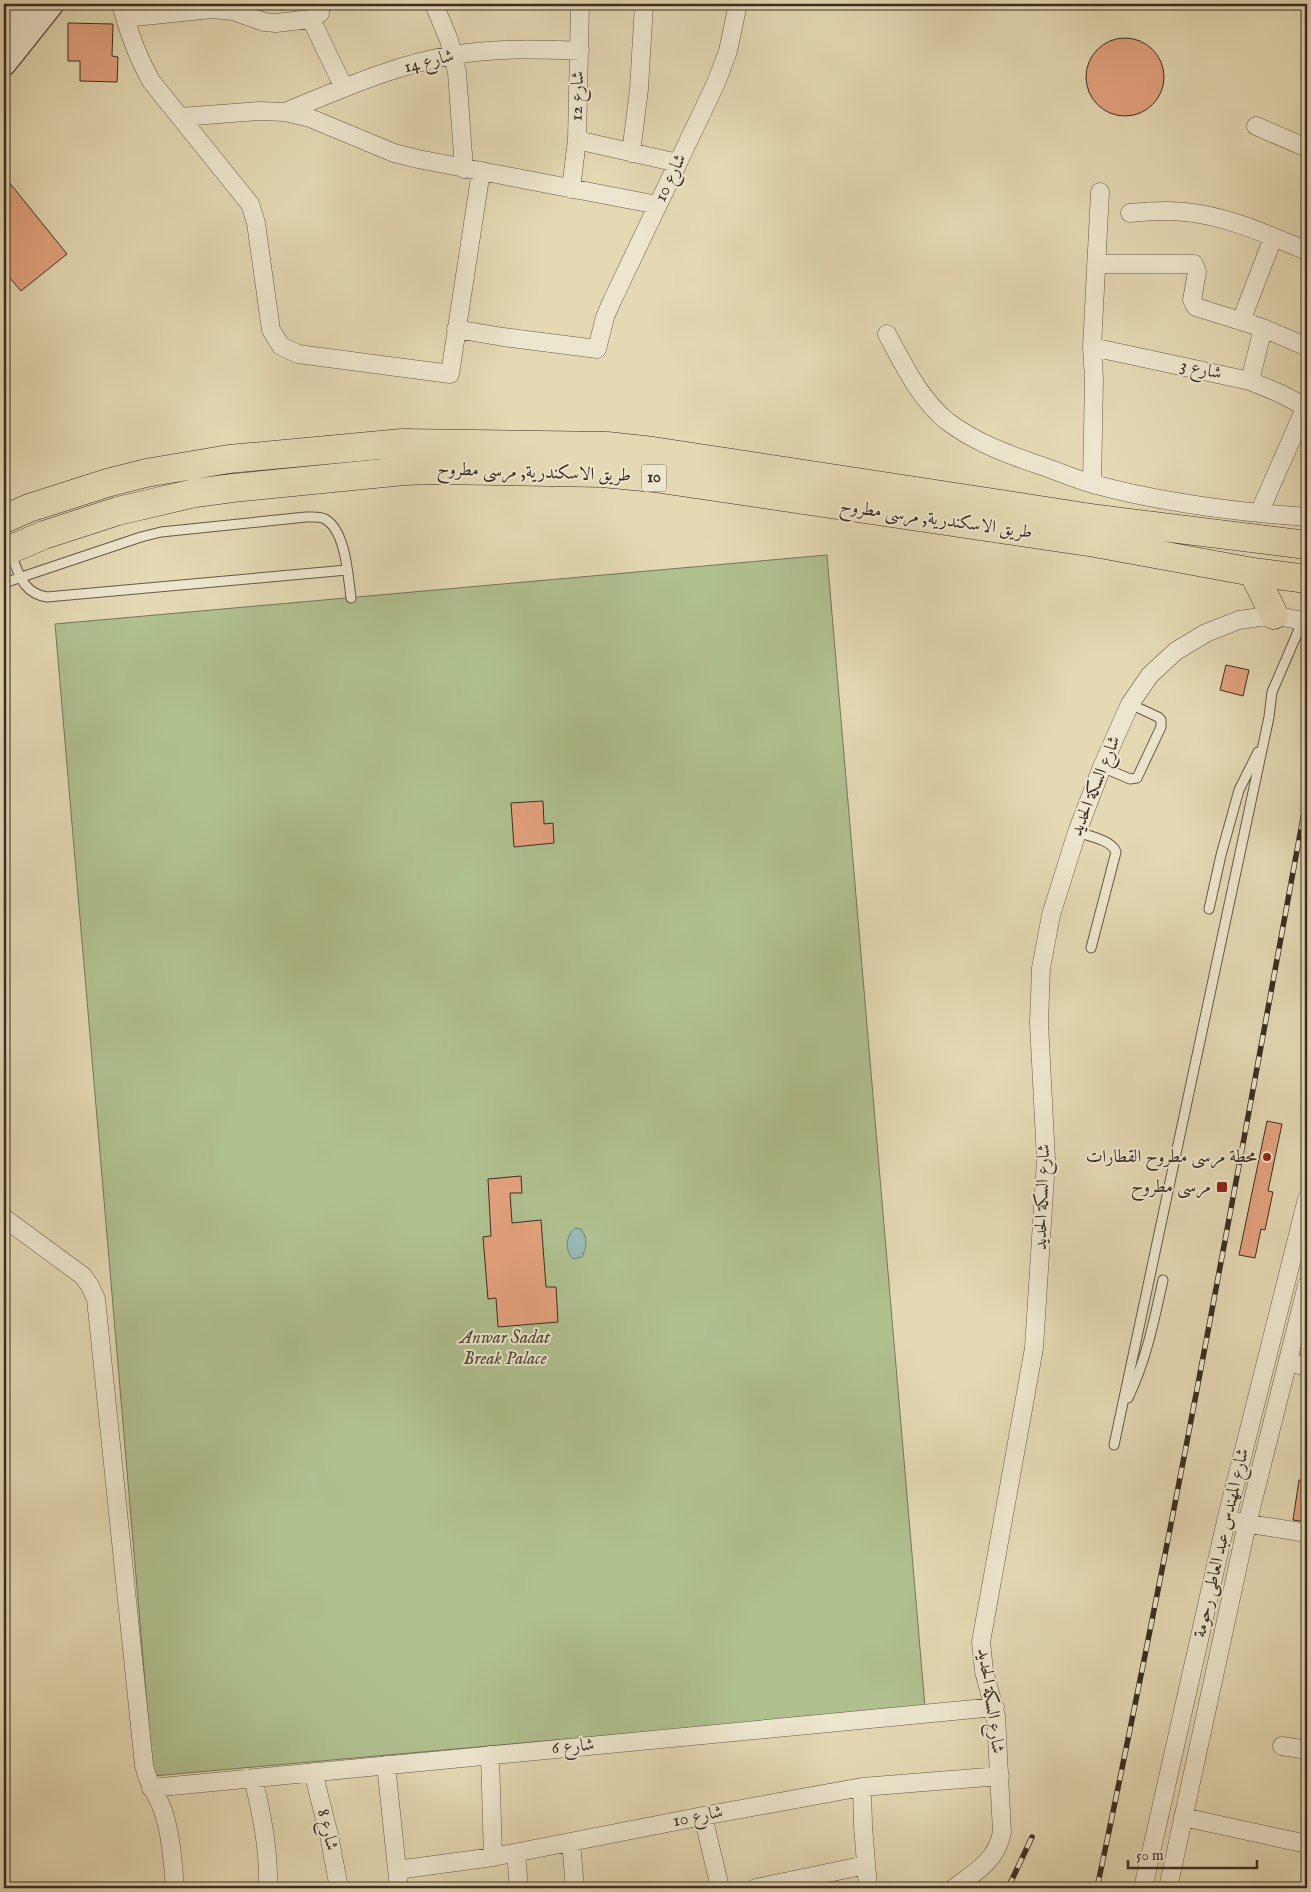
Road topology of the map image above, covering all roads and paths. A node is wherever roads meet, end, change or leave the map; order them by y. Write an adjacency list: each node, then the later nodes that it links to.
1 (24, 4): 11 (street)
2 (51, 4): 14 (street)
3 (321, 4): 10 (street)
4 (434, 4): 13 (street)
5 (580, 4): 12 (street, شارع 12)
6 (644, 4): 21 (street)
7 (738, 4): 22 (street, شارع 10)
8 (242, 9): 9 (street); 10 (street)
9 (123, 11): 17 (street)
10 (311, 20): 15 (street)
11 (4, 28)
12 (580, 52): 13 (street, شارع 14); 19 (street, شارع 12)
13 (454, 55): 15 (street, شارع 14); 23 (street)
14 (4, 63)
15 (344, 88): 16 (street, شارع 14)
16 (285, 112): 17 (street); 23 (street)
17 (180, 117): 33 (street)
18 (1256, 126): 20 (street)
19 (577, 140): 21 (street); 24 (street, شارع 12)
20 (1307, 148)
21 (631, 153): 22 (street)
22 (678, 163): 26 (street, شارع 10)
23 (473, 170): 24 (street); 33 (street)
24 (571, 189): 26 (street)
25 (1100, 192): 30 (street)
26 (658, 205): 33 (street, شارع 10)
27 (1130, 213): 28 (street)
28 (1273, 238): 29 (street); 31 (street)
29 (1307, 251)
30 (1096, 264): 31 (street); 35 (street)
31 (1241, 320): 32 (street)
32 (1263, 328): 36 (street); 37 (street)
33 (456, 329)
34 (887, 334): 39 (street)
35 (1092, 347): 37 (street, شارع 3); 39 (street)
36 (1307, 348)
37 (1250, 381): 38 (street, شارع 3)
38 (1306, 406): 40 (street)
39 (1092, 484): 40 (street)
40 (1259, 514): 41 (street)
41 (1307, 517)
42 (4, 519): 43 (main road, طريق الاسكندرية, مرسى مطروح / 10)
43 (1307, 545)
44 (7, 551): 46 (main road, طريق الاسكندرية, مرسى مطروح / 10); 47 (lane)
45 (347, 570): 47 (lane); 47 (lane); 50 (lane)
46 (1253, 572): 48 (main road, طريق الاسكندرية, مرسى مطروح / 10); 51 (main road)
47 (21, 577): 49 (lane)
48 (1307, 579)
49 (4, 583)
50 (350, 598)
51 (1274, 615): 52 (street, شارع السكة الحديد); 53 (street, شارع السكة الحديد)
52 (1305, 621): 54 (lane)
53 (1130, 704): 55 (street, شارع السكة الحديد); 55 (lane)
54 (1264, 741): 57 (lane); 65 (lane)
55 (1102, 767): 56 (street, شارع السكة الحديد)
56 (1077, 832): 58 (lane); 70 (street, شارع السكة الحديد)
57 (1209, 909)
58 (1092, 948)
59 (1307, 1199): 67 (street, شارع المهندس عبد العاطى رحومة)
60 (4, 1218): 79 (street)
61 (1163, 1280): 65 (lane)
62 (1307, 1285): 63 (street, شارع المهندس عبد العاطى رحومة)
63 (1288, 1363): 64 (street); 68 (street, شارع المهندس عبد العاطى رحومة)
64 (1307, 1366)
65 (1121, 1411): 66 (lane)
66 (1114, 1445)
67 (1226, 1521): 68 (street); 98 (street, شارع المهندس عبد العاطى رحومة)
68 (1247, 1524): 69 (street); 81 (street, شارع المهندس عبد العاطى رحومة)
69 (1307, 1533)
70 (995, 1707): 73 (street, شارع 6); 76 (street, شارع السكة الحديد)
71 (1282, 1746): 72 (street)
72 (1307, 1750)
73 (490, 1755): 74 (street, شارع 6); 85 (street)
74 (386, 1765): 75 (street, شارع 6); 87 (street)
75 (313, 1772): 77 (street, شارع 6); 90 (street, شارع 8)
76 (1000, 1776): 78 (street, شارع 10); 97 (street, شارع السكة الحديد)
77 (253, 1778): 79 (street, شارع 6); 89 (street)
78 (862, 1787): 80 (street, شارع 10); 86 (street)
79 (151, 1788): 88 (street)
80 (703, 1816): 82 (street, شارع 10); 94 (street)
81 (1183, 1817): 83 (street); 99 (street, شارع المهندس عبد العاطى رحومة)
82 (571, 1842): 84 (street, شارع 10); 93 (street)
83 (1307, 1844)
84 (516, 1853): 85 (street, شارع 10); 92 (street)
85 (493, 1857): 87 (street, شارع 10)
86 (866, 1865): 95 (street); 96 (street)
87 (397, 1870): 91 (street)
88 (175, 1888)
89 (268, 1888)
90 (339, 1888)
91 (399, 1888)
92 (519, 1888)
93 (575, 1888)
94 (720, 1888)
95 (756, 1888)
96 (868, 1888)
97 (954, 1888)
98 (1143, 1888)
99 (1168, 1888)

